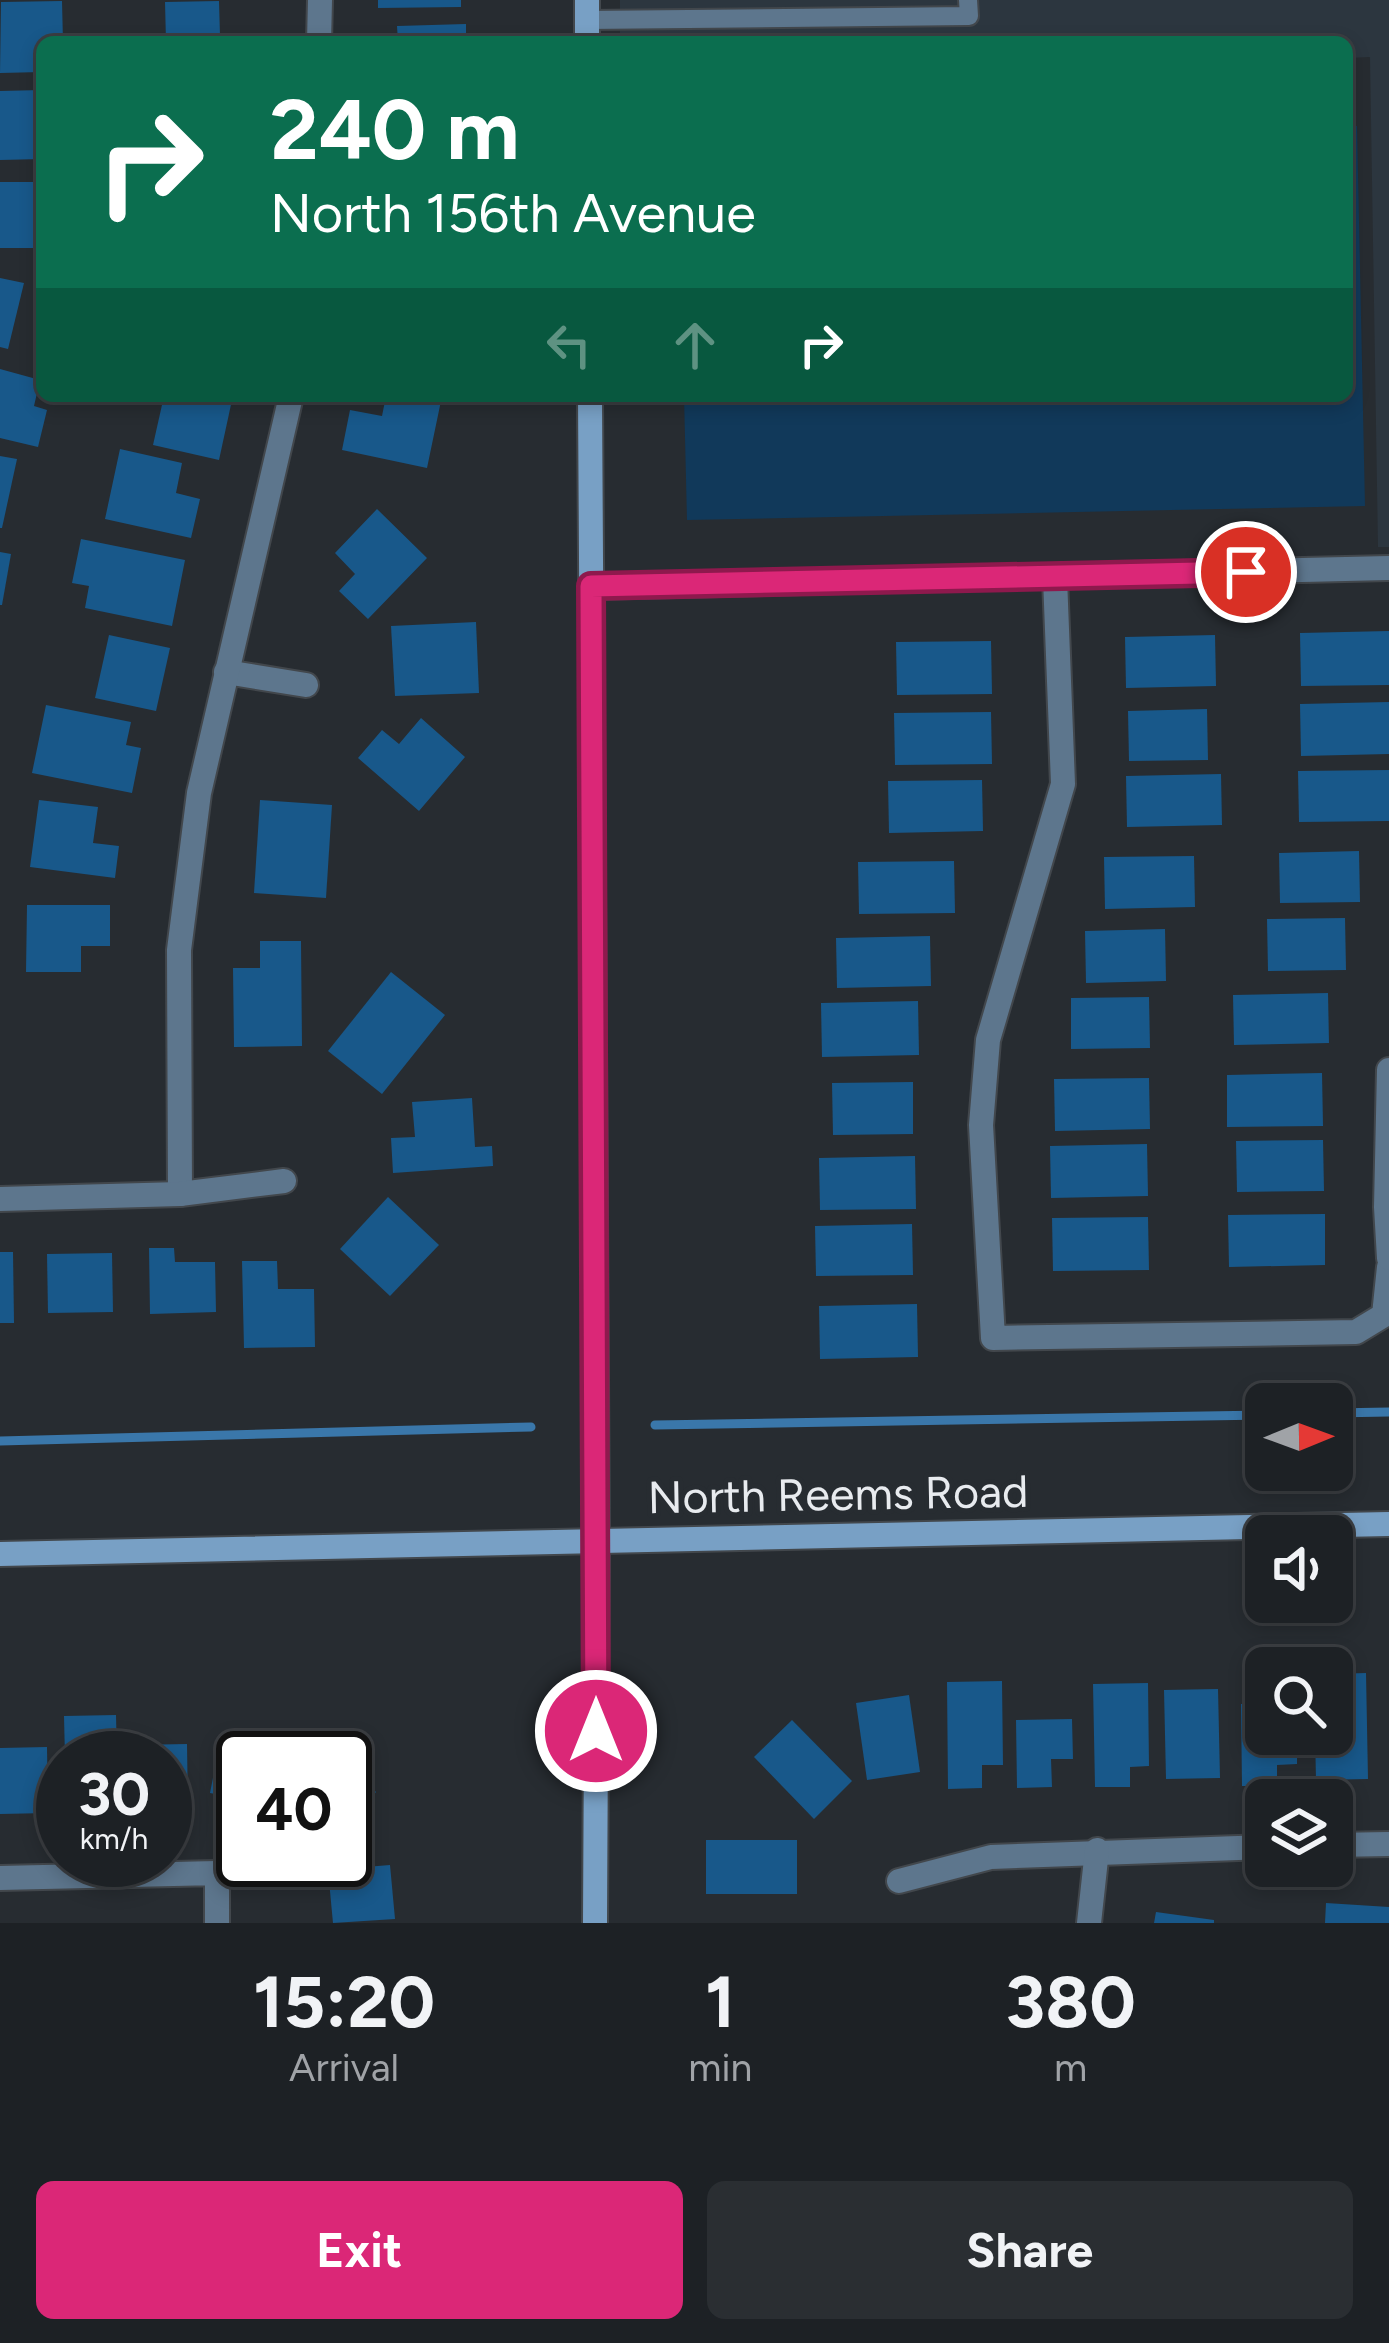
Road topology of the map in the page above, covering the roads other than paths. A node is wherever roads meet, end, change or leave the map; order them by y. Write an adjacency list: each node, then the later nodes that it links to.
1 (320, 0): 4 (street)
2 (968, 0): 3 (lane)
3 (587, 21)
4 (319, 36)
5 (290, 402): 10 (street)
6 (590, 402): 9 (street)
7 (1389, 568): 8 (street)
8 (1055, 578): 9 (street); 17 (street)
9 (591, 586): 19 (street)
10 (226, 672): 11 (street); 14 (street)
11 (306, 685)
12 (1389, 1070): 16 (street)
13 (284, 1181): 14 (street)
14 (180, 1194): 15 (street)
15 (0, 1198)
16 (1389, 1258)
17 (1389, 1267)
18 (1389, 1524): 19 (street, North Reems Road)
19 (597, 1542): 20 (street, North Reems Road); 28 (street)
20 (0, 1554)
21 (1389, 1844): 22 (street)
22 (1353, 1845)
23 (1245, 1847): 24 (street)
24 (1097, 1850): 26 (street); 29 (street)
25 (0, 1878): 27 (street)
26 (899, 1881)
27 (217, 1923)
28 (595, 1923)
29 (1089, 1923)

